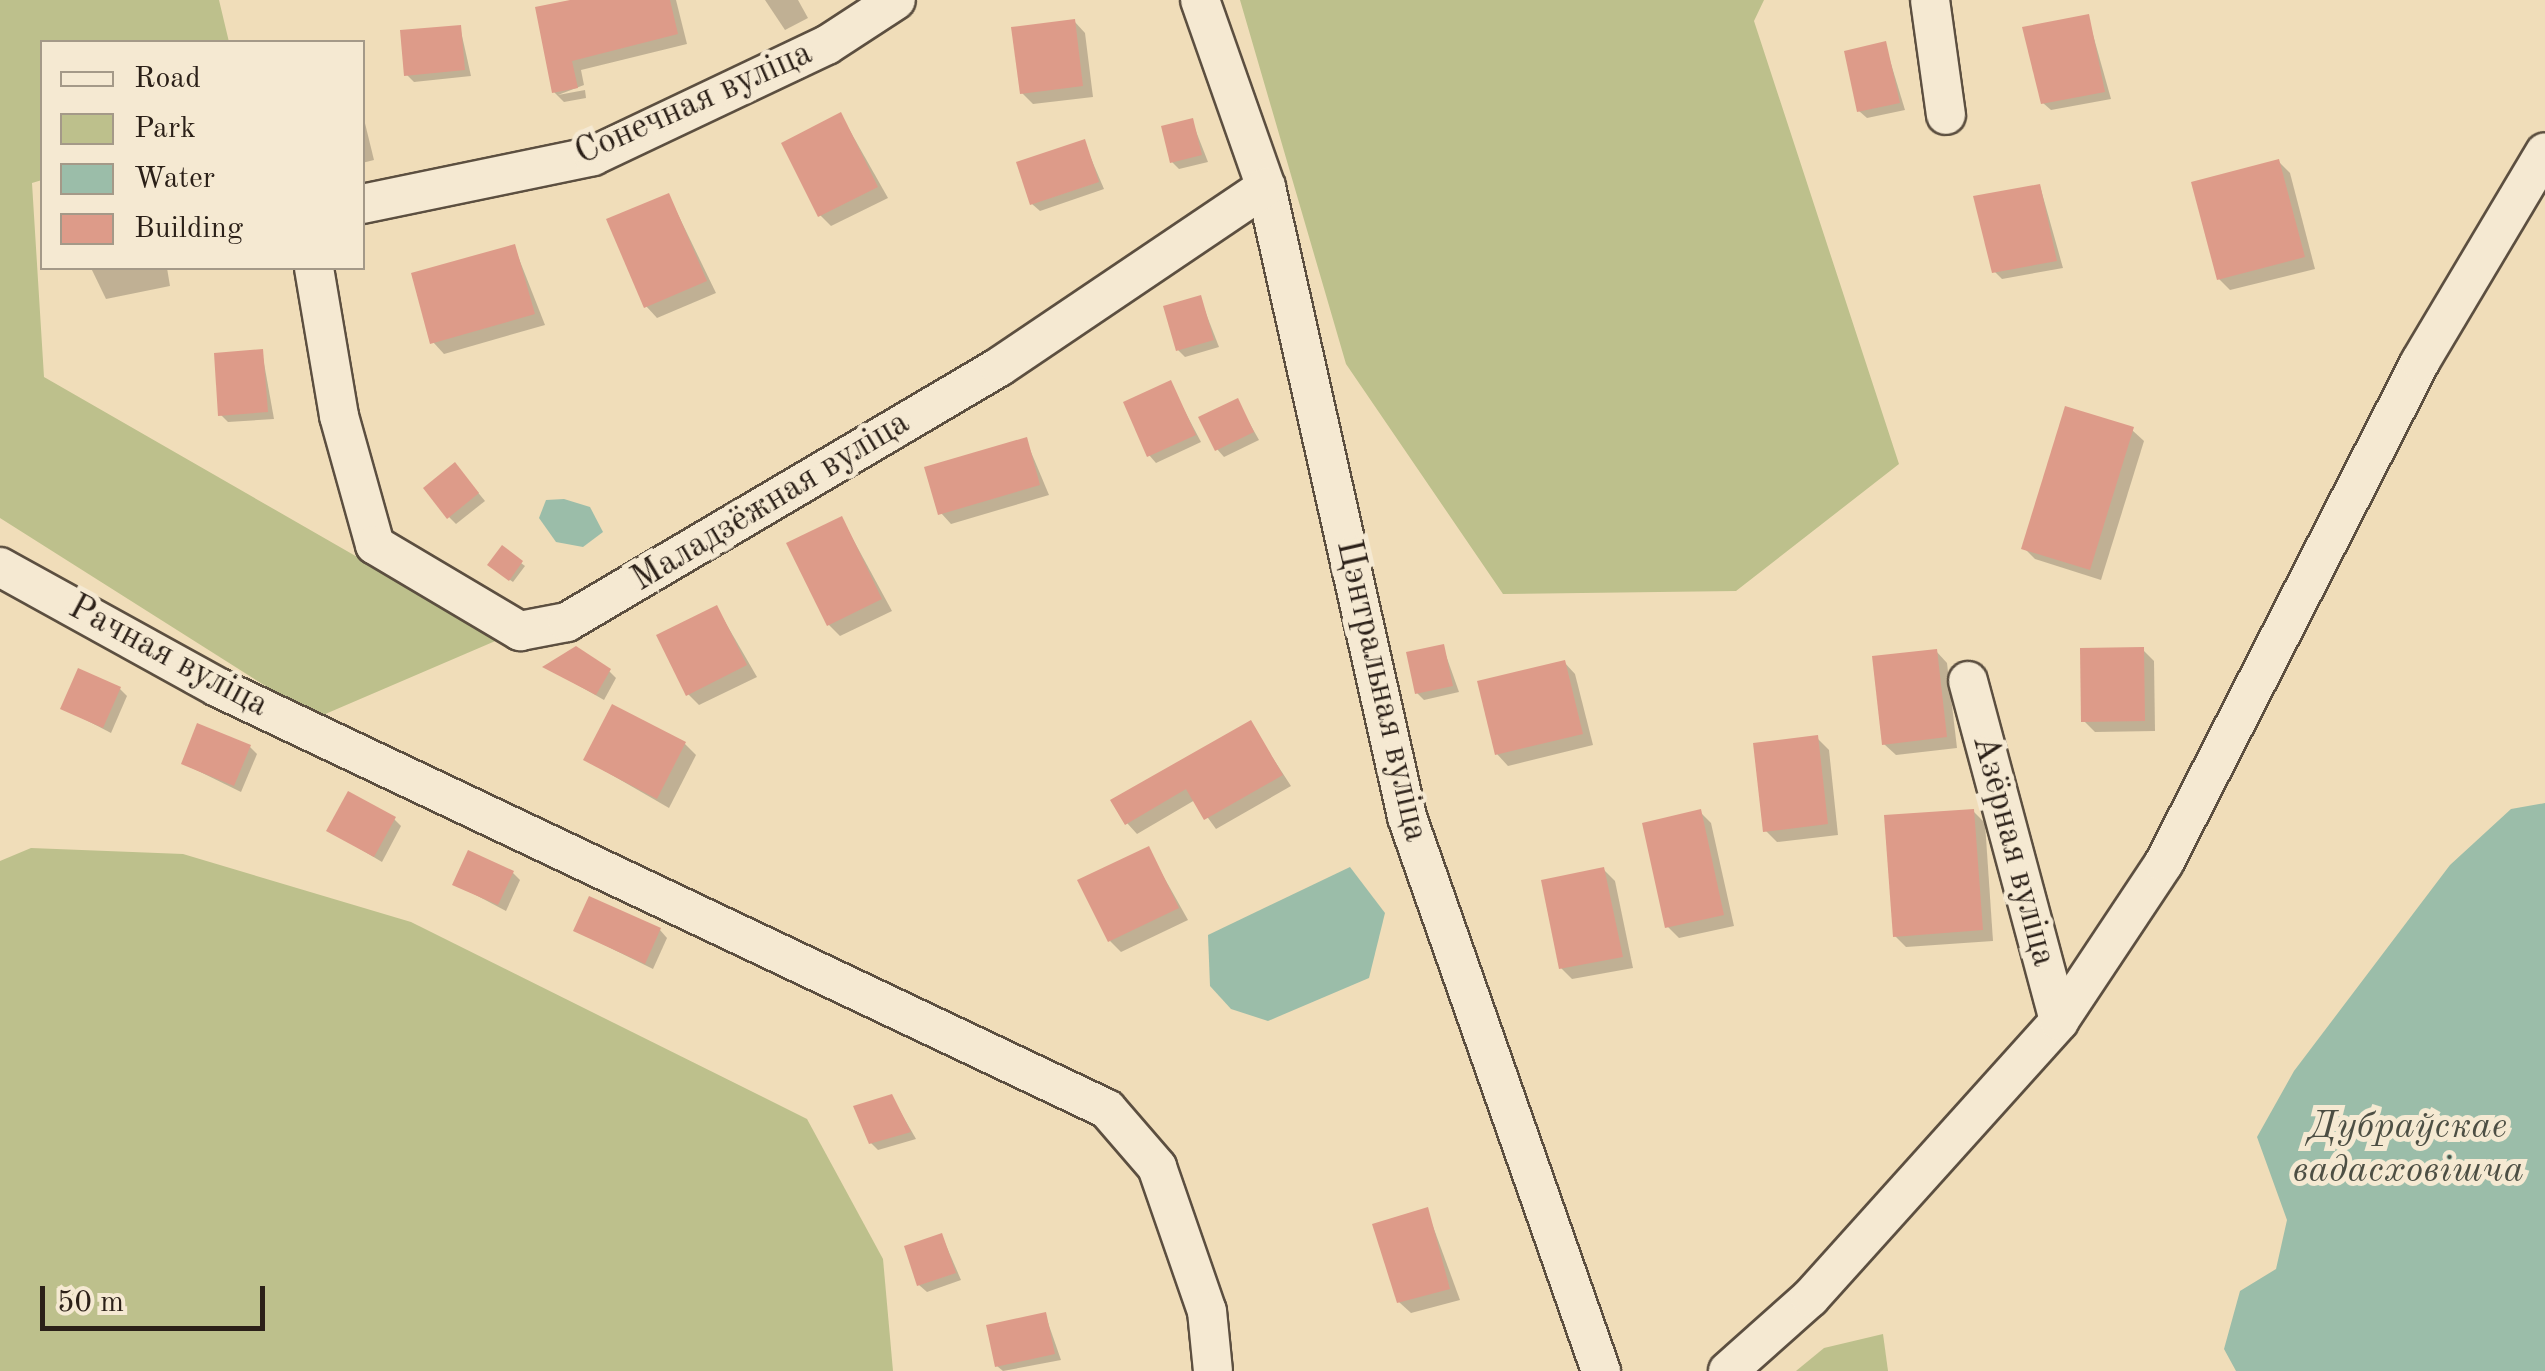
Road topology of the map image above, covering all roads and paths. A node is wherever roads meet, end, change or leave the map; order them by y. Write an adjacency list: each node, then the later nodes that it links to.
1 (896, 0): 7 (street, Сонечная вуліца)
2 (1200, 0): 6 (street, Цэнтральная вуліца)
3 (1930, 0): 4 (street)
4 (1946, 116)
5 (2545, 152): 11 (street)
6 (1266, 187): 8 (street, Маладзёжная вуліца); 13 (street, Цэнтральная вуліца)
7 (365, 203)
8 (314, 270)
9 (0, 566): 12 (street, Рачная вуліца)
10 (1968, 681): 11 (street, Азёрная вуліца)
11 (2058, 1021): 14 (street)
12 (1212, 1371)
13 (1600, 1371)
14 (1728, 1371)

